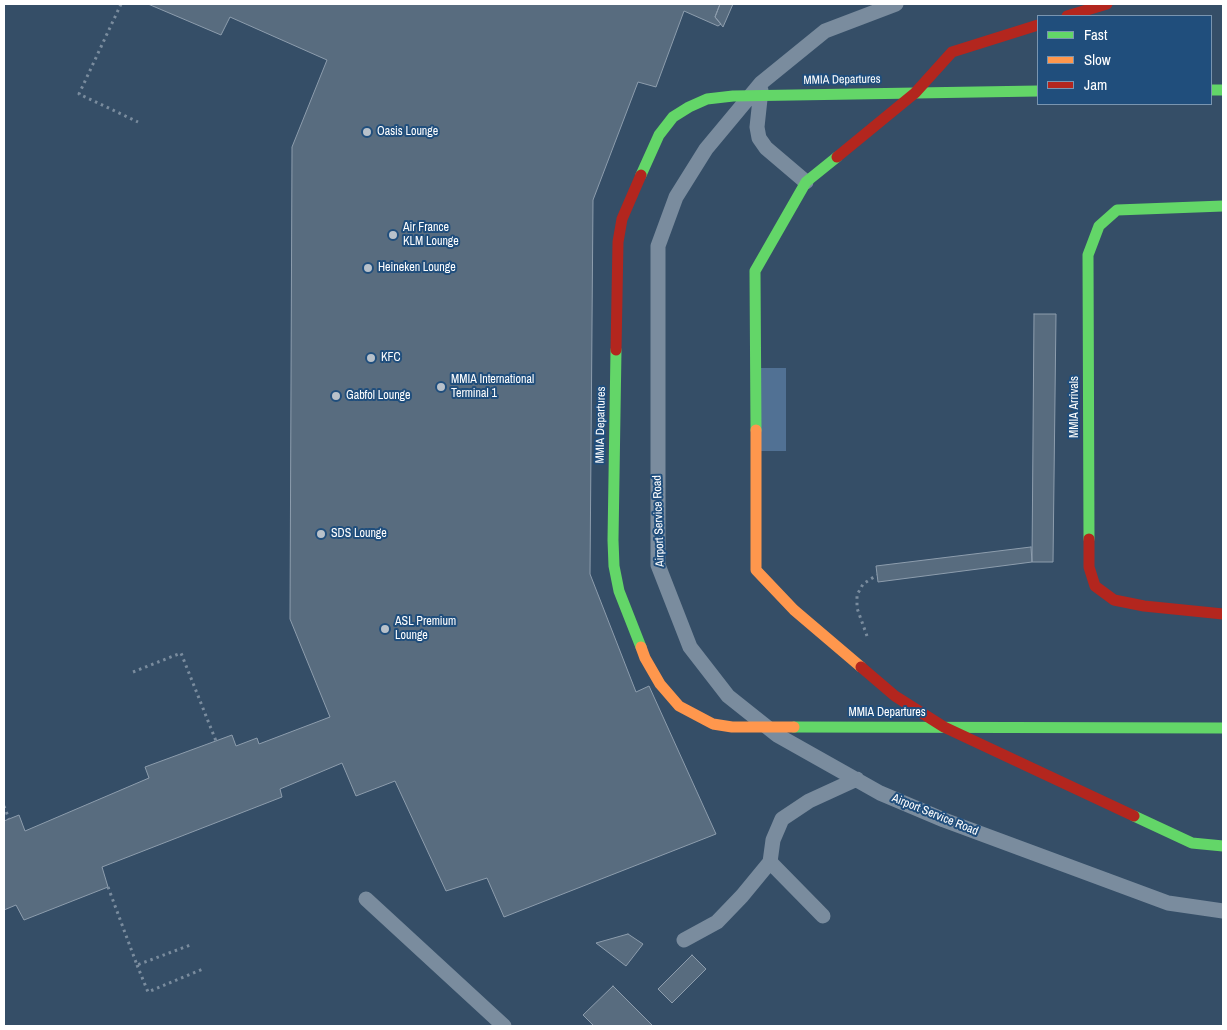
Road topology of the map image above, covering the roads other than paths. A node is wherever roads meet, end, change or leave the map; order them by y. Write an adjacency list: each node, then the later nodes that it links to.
1 (896, 4): 5 (lane, Airport Service Road)
2 (1107, 4): 3 (main road)
3 (1070, 15)
4 (1037, 25): 7 (main road, MMIA Departures)
5 (761, 83): 8 (lane); 13 (lane, Airport Service Road)
6 (1037, 92): 7 (main road, MMIA Departures)
7 (915, 93): 8 (main road, MMIA Departures); 11 (main road, MMIA Departures)
8 (806, 182): 11 (main road, MMIA Departures)
9 (1223, 206): 10 (main road, MMIA Arrivals)
10 (1223, 614)
11 (944, 727): 12 (main road, MMIA Departures); 14 (main road, MMIA Departures)
12 (1223, 728)
13 (857, 779): 15 (lane); 17 (lane, Airport Service Road)
14 (1223, 846)
15 (770, 862): 18 (lane); 19 (lane)
16 (366, 899): 20 (lane)
17 (1223, 911)
18 (823, 916)
19 (684, 940)
20 (504, 1026)

